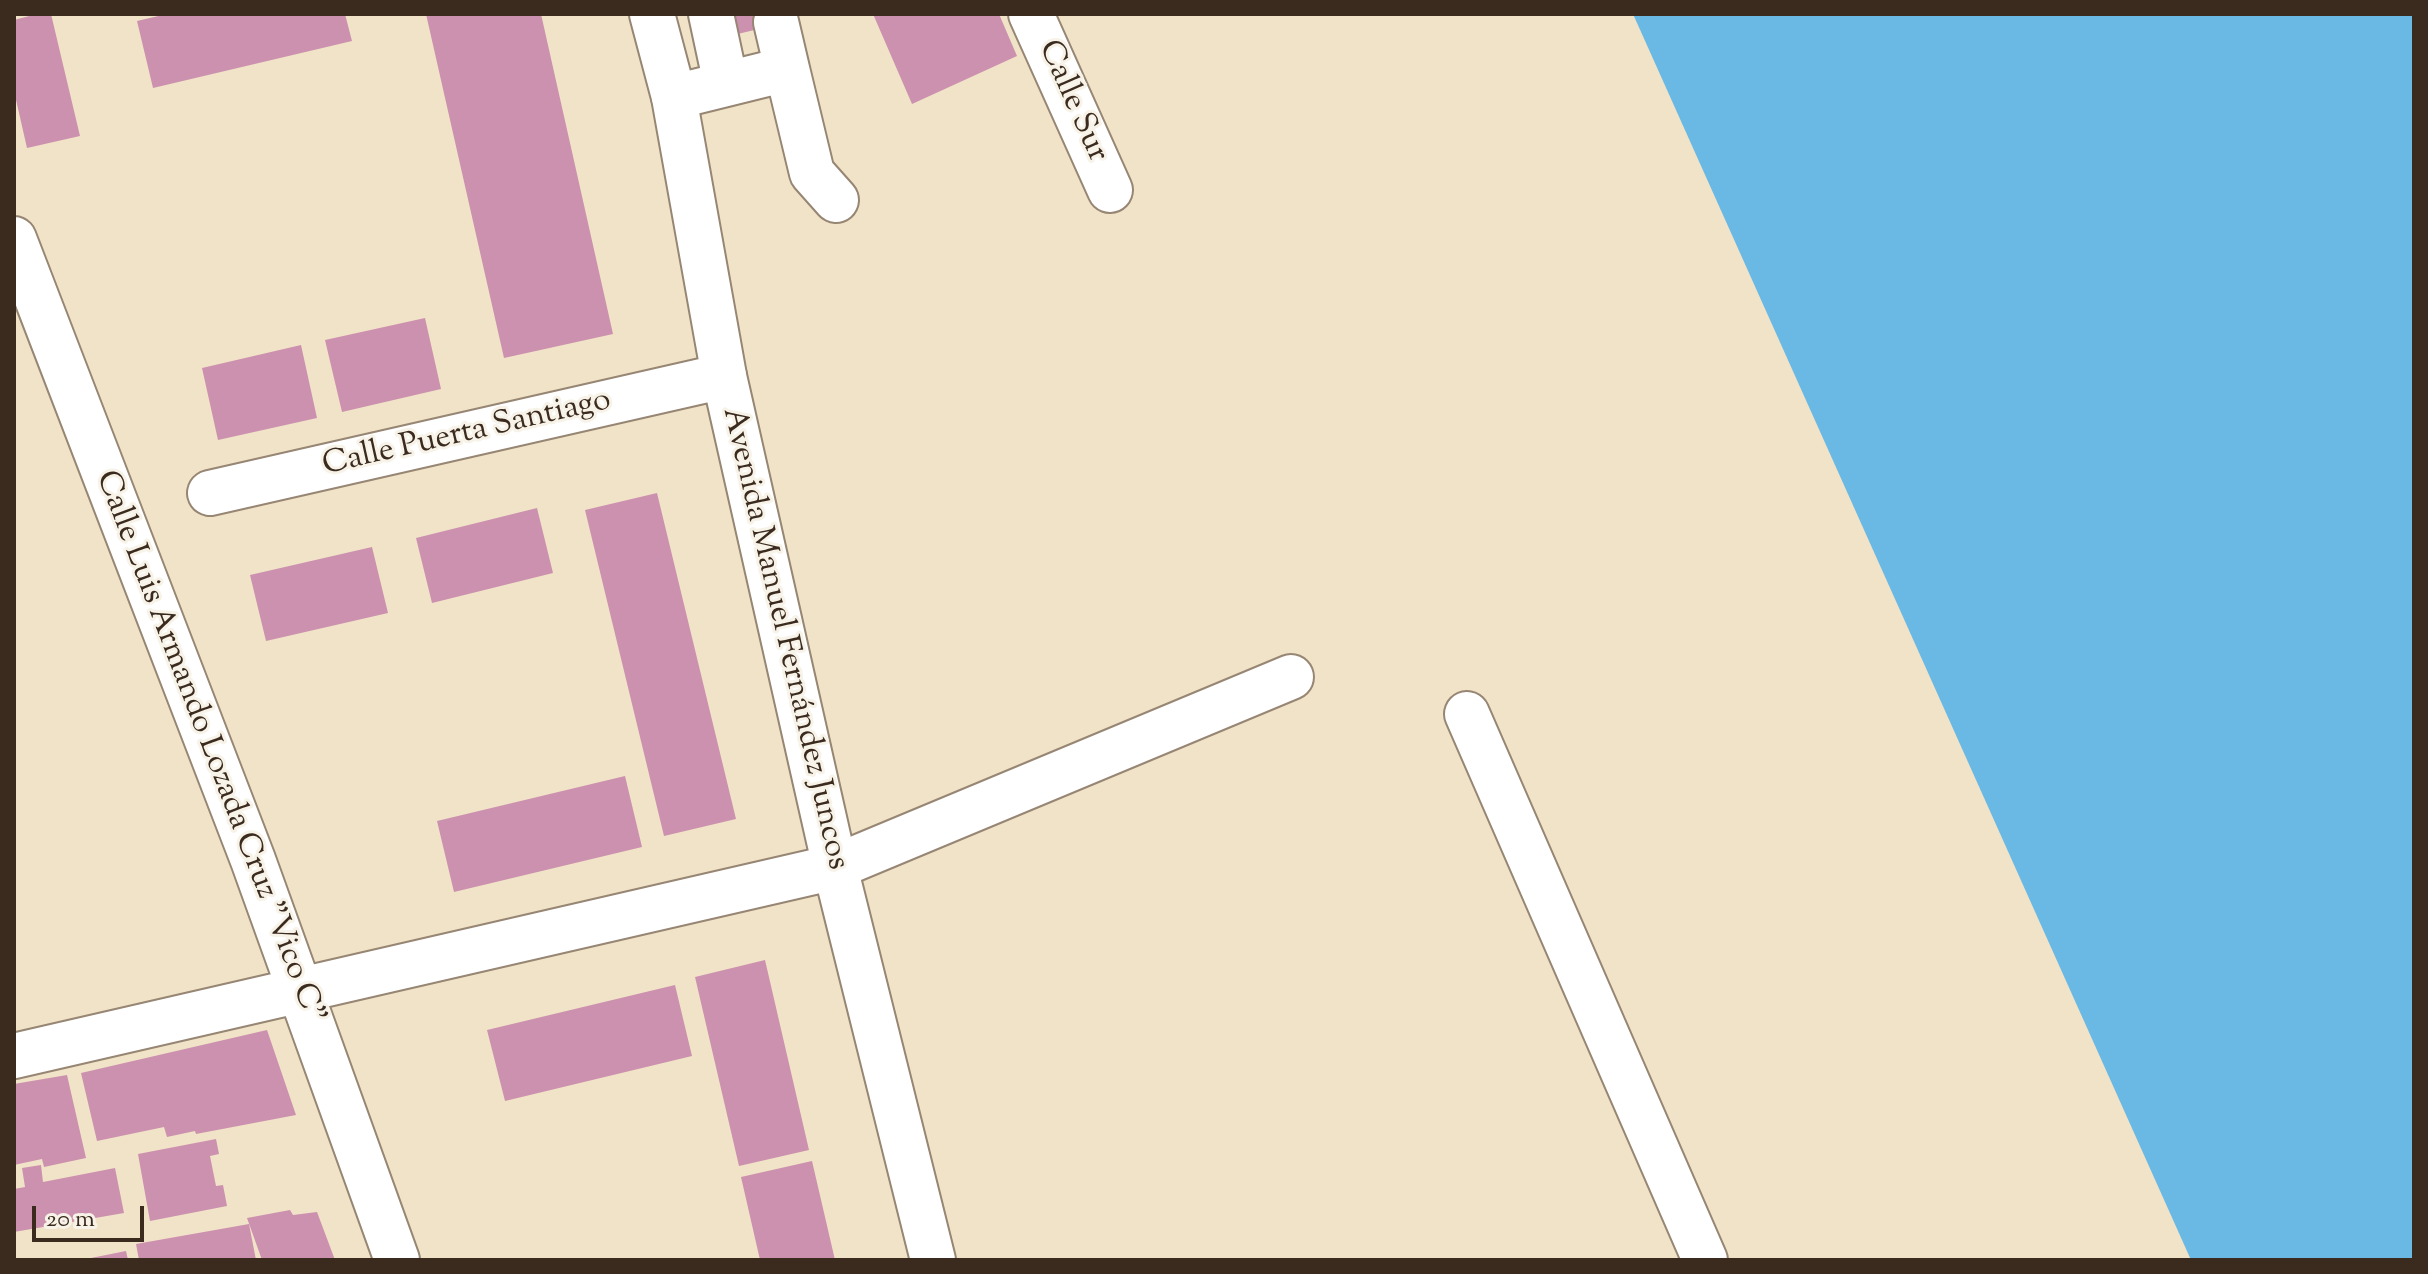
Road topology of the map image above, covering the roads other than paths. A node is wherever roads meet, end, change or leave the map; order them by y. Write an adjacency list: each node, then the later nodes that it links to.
1 (652, 14): 7 (street, Avenida Manuel Fernández Juncos)
2 (711, 14): 6 (street)
3 (1031, 14): 8 (street, Calle Sur)
4 (776, 22): 5 (street)
5 (787, 69): 6 (street); 9 (street)
6 (726, 84): 7 (street)
7 (674, 97): 11 (street, Avenida Manuel Fernández Juncos)
8 (1110, 190)
9 (836, 200)
10 (14, 239): 16 (street, Calle Luis Armando Lozada Cruz "Vico C")
11 (724, 376): 12 (street, Calle Puerta Santiago); 15 (street, Avenida Manuel Fernández Juncos)
12 (210, 493)
13 (1291, 677): 15 (street)
14 (1467, 714): 20 (street)
15 (835, 867): 16 (street); 19 (street, Avenida Manuel Fernández Juncos)
16 (300, 989): 17 (street); 18 (street, Calle Luis Armando Lozada Cruz "Vico C")
17 (14, 1056)
18 (397, 1260)
19 (933, 1260)
20 (1705, 1260)

